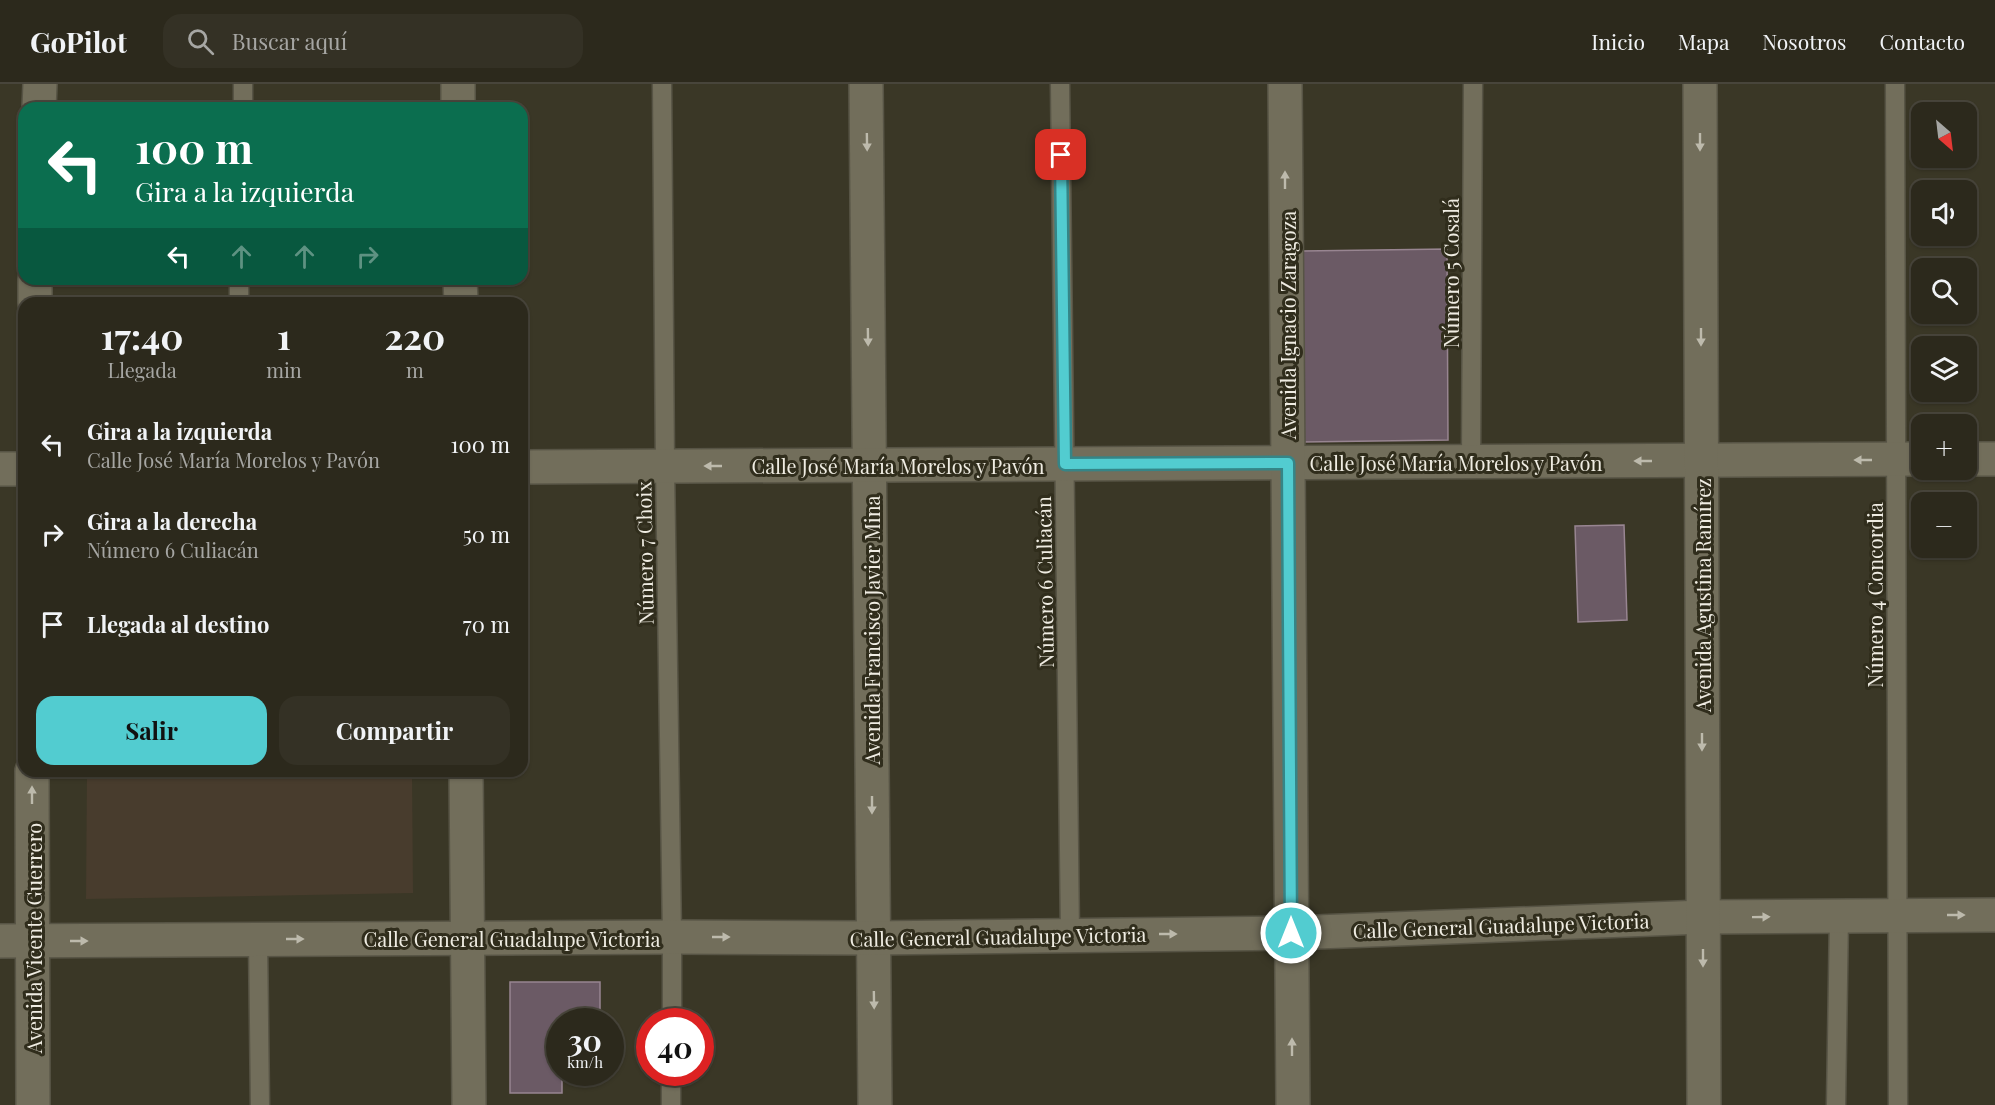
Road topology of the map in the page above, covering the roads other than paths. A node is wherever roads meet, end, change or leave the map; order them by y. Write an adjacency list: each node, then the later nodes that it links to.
1 (40, 84): 11 (street)
2 (243, 84): 12 (lane)
3 (458, 84): 13 (street)
4 (662, 84): 22 (lane, Número 7 Choix)
5 (866, 84): 21 (street, Avenida Francisco Javier Mina, one-way to 21)
6 (1060, 84): 20 (lane, Número 6 Culiacán)
7 (1285, 84): 19 (street, Avenida Ignacio Zaragoza, one-way to 7)
8 (1473, 84): 18 (lane, Número 5 Cosalá)
9 (1700, 84): 16 (street, Avenida Agustina Ramírez, one-way to 16)
10 (1895, 84): 17 (lane, Número 4 Concordia)
11 (39, 102)
12 (243, 102)
13 (458, 102)
14 (1977, 459): 15 (street)
15 (1995, 459)
16 (1701, 460): 17 (street, Calle José María Morelos y Pavón, one-way to 16); 18 (street, Calle José María Morelos y Pavón, one-way to 18); 31 (street, Avenida Agustina Ramírez, one-way to 31)
17 (1909, 460): 30 (lane, Número 4 Concordia)
18 (1472, 462): 19 (street, Calle José María Morelos y Pavón)
19 (1288, 463): 20 (street, Calle José María Morelos y Pavón); 32 (street, Avenida Ignacio Zaragoza)
20 (1065, 464): 21 (street, Calle José María Morelos y Pavón); 33 (lane, Número 6 Culiacán)
21 (870, 465): 22 (street, Calle José María Morelos y Pavón, one-way to 22); 35 (street, Avenida Francisco Javier Mina, one-way to 35)
22 (665, 466): 23 (street, Calle José María Morelos y Pavón); 34 (lane, Número 7 Choix)
23 (528, 467)
24 (0, 469): 25 (street)
25 (18, 469)
26 (32, 777): 39 (street, Avenida Vicente Guerrero, one-way to 26)
27 (466, 777): 37 (street)
28 (1995, 915): 30 (street, Calle General Guadalupe Victoria, one-way to 28)
29 (1839, 916): 30 (street, Calle General Guadalupe Victoria); 31 (street, Calle General Guadalupe Victoria, one-way to 29); 49 (lane)
30 (1897, 916): 50 (lane, Número 4 Concordia)
31 (1703, 918): 32 (street, Calle General Guadalupe Victoria); 48 (street, Avenida Agustina Ramírez, one-way to 48)
32 (1291, 933): 33 (street, Calle General Guadalupe Victoria, one-way to 32); 47 (street, Avenida Ignacio Zaragoza, one-way to 32)
33 (1070, 935): 35 (street, Calle General Guadalupe Victoria)
34 (672, 937): 35 (street, Calle General Guadalupe Victoria, one-way to 35); 37 (street, Calle General Guadalupe Victoria); 40 (lane, Número 7 Choix)
35 (873, 938): 46 (street, Avenida Francisco Javier Mina, one-way to 46)
36 (258, 939): 37 (street, Calle General Guadalupe Victoria, one-way to 37); 39 (street, Calle General Guadalupe Victoria, one-way to 36); 43 (lane)
37 (468, 939): 44 (street)
38 (0, 941): 39 (street, Calle General Guadalupe Victoria)
39 (33, 941): 42 (street, Avenida Vicente Guerrero)
40 (672, 1008)
41 (671, 1086): 45 (lane)
42 (33, 1105)
43 (260, 1105)
44 (470, 1105)
45 (671, 1105)
46 (875, 1105)
47 (1293, 1105)
48 (1704, 1105)
49 (1836, 1105)
50 (1898, 1105)

